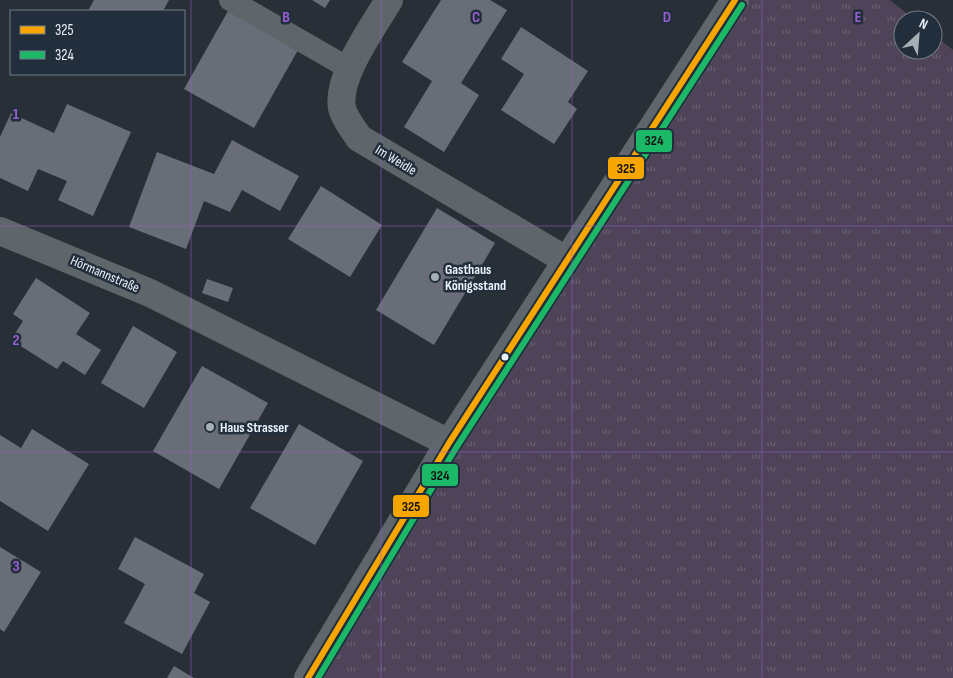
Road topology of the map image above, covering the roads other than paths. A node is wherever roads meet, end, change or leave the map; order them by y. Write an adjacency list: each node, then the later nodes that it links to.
1 (230, 0): 4 (lane)
2 (389, 0): 4 (street, Im Weidle)
3 (735, 0): 6 (main road)
4 (350, 69): 6 (street, Im Weidle)
5 (0, 231): 7 (street, Hörmannstraße)
6 (566, 260): 7 (main road)
7 (449, 443): 8 (main road)
8 (308, 678)

